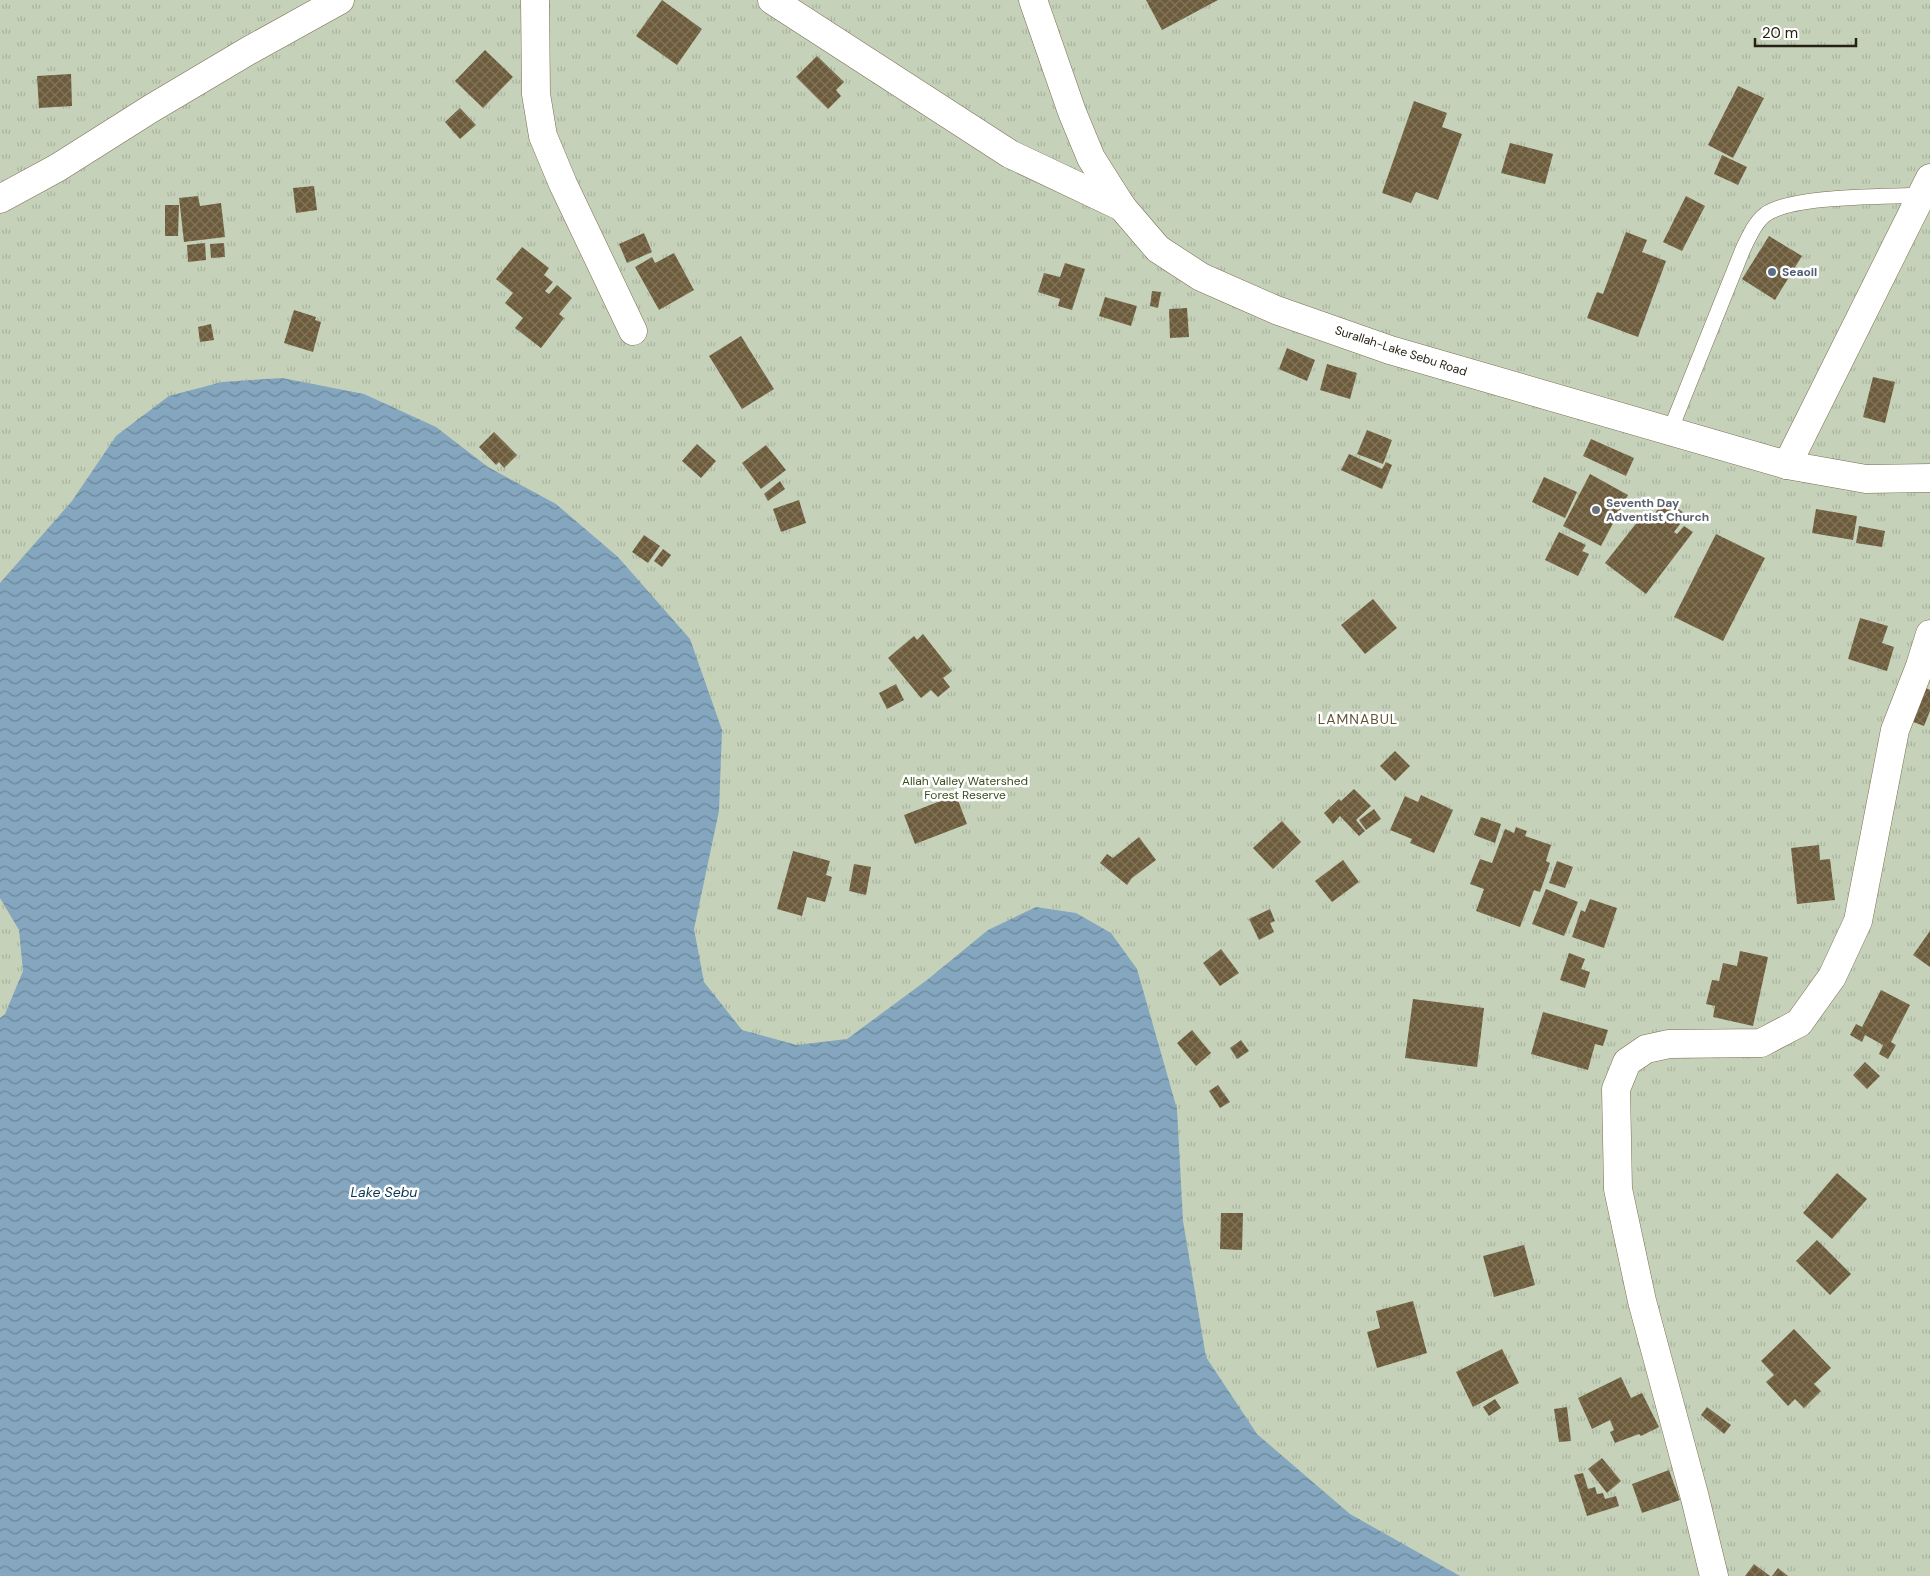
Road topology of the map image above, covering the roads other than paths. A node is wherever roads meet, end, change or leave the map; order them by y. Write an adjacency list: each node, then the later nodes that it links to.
1 (340, 0): 6 (street)
2 (535, 0): 8 (street)
3 (772, 0): 7 (street)
4 (1033, 0): 7 (street, Surallah-Lake Sebu Road)
5 (1926, 186): 9 (lane); 10 (street)
6 (0, 199)
7 (1122, 207): 9 (street, Surallah-Lake Sebu Road)
8 (633, 331)
9 (1670, 431): 10 (street, Surallah-Lake Sebu Road)
10 (1787, 465): 11 (street, Surallah-Lake Sebu Road)
11 (1930, 478)
12 (1930, 634): 13 (street)
13 (1714, 1576)

